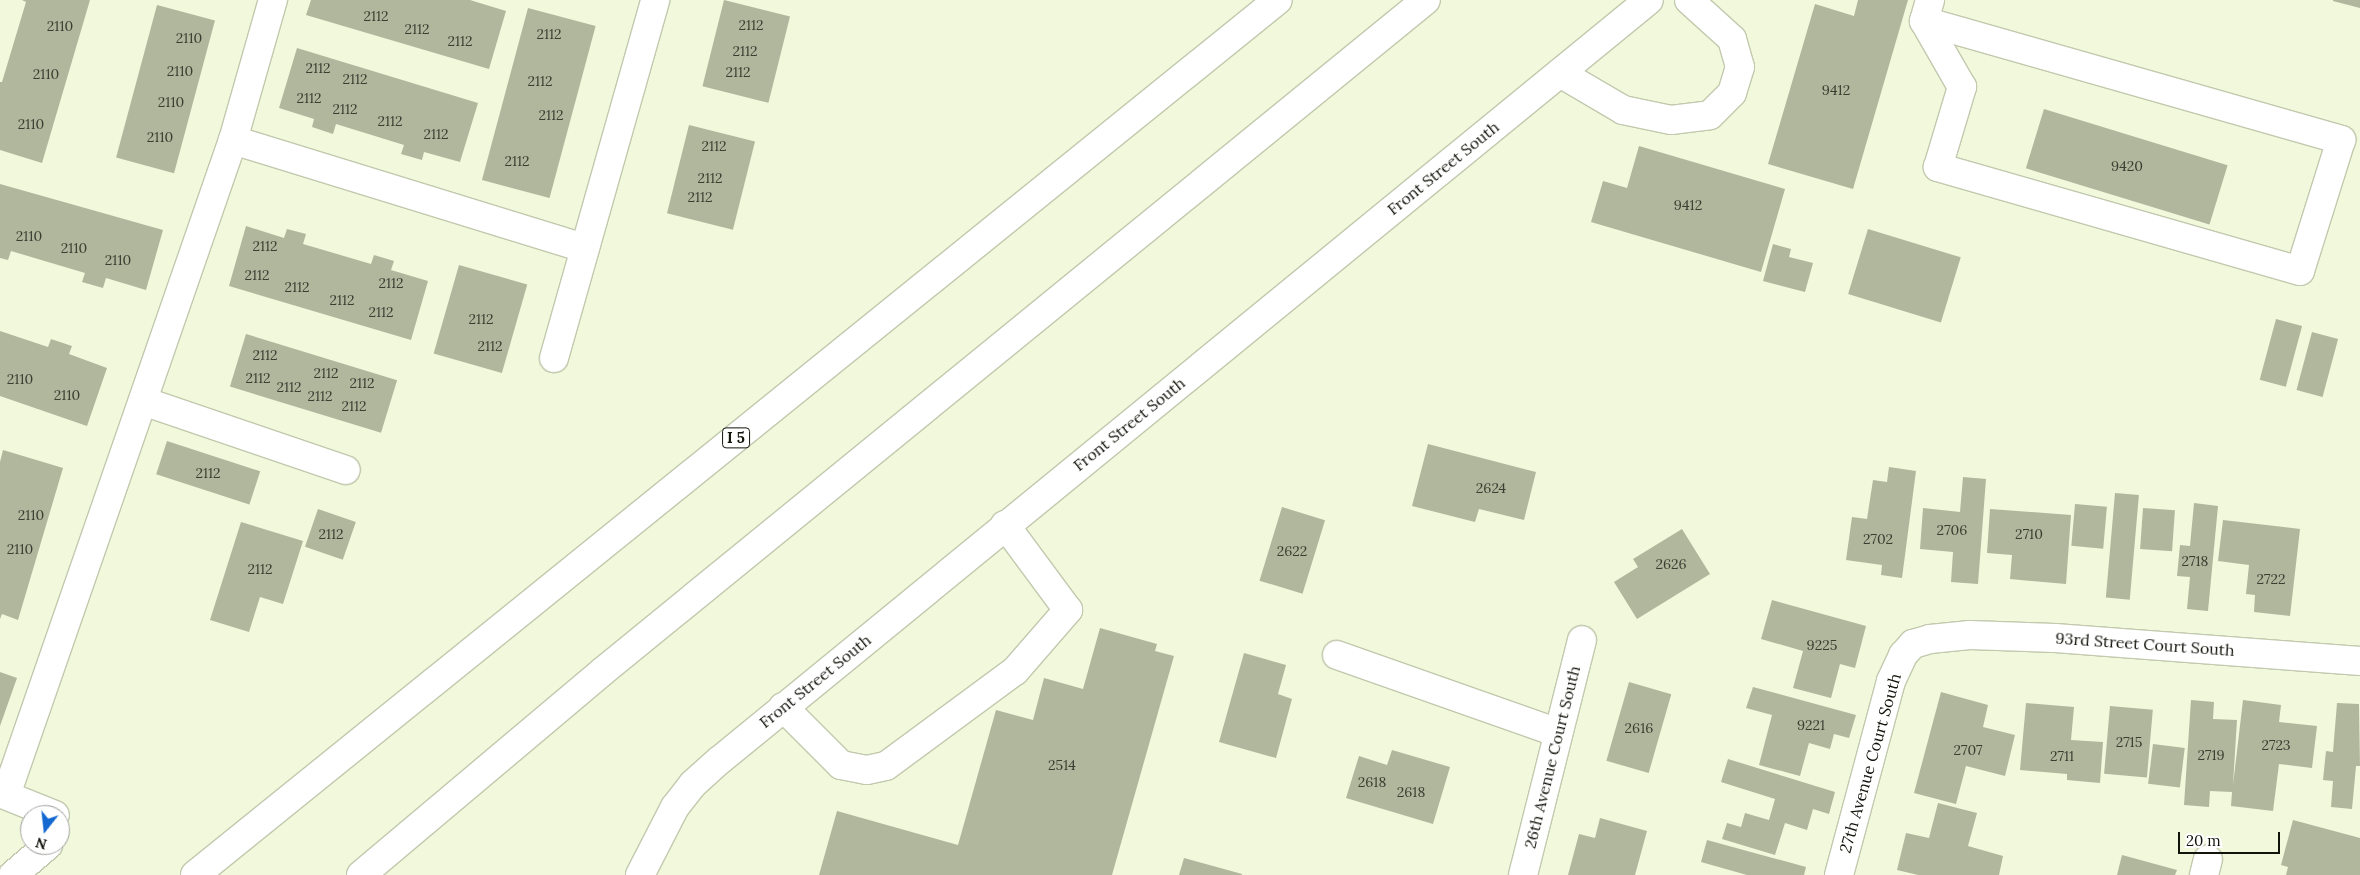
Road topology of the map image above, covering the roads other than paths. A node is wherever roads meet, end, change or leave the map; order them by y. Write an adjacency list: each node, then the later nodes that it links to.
1 (273, 0): 9 (main road)
2 (655, 0): 10 (main road)
3 (1278, 0): 25 (main road, I 5)
4 (1426, 0): 26 (main road)
5 (1649, 0): 8 (main road, Front Street South)
6 (1689, 0): 8 (main road)
7 (1927, 11): 7 (main road)
8 (1560, 73): 14 (main road, Front Street South)
9 (233, 140): 10 (main road); 12 (main road)
10 (585, 248): 11 (main road)
11 (554, 358)
12 (143, 401): 13 (main road); 21 (main road)
13 (346, 470)
14 (1005, 526): 19 (main road, Front Street South); 19 (main road)
15 (1930, 639): 18 (main road, 93rd Street Court South); 29 (main road, 27th Avenue Court South)
16 (1582, 640): 20 (main road, 26th Avenue Court South)
17 (1337, 654): 20 (main road)
18 (2360, 661)
19 (783, 707): 27 (main road, Front Street South)
20 (1558, 733): 28 (main road, 26th Avenue Court South)
21 (3, 794): 22 (main road)
22 (32, 805)
23 (36, 855): 24 (main road)
24 (12, 875)
25 (195, 875)
26 (361, 875)
27 (640, 875)
28 (1523, 875)
29 (1839, 875)

